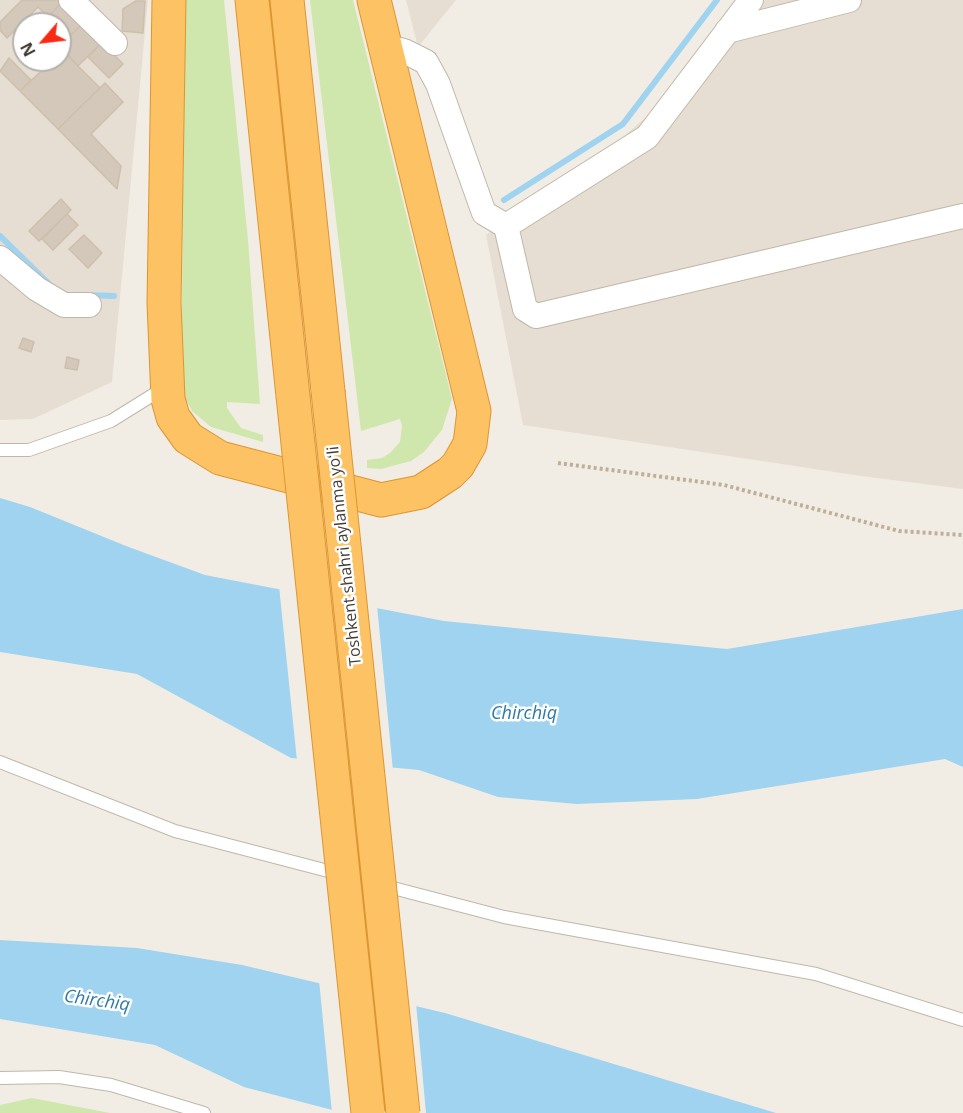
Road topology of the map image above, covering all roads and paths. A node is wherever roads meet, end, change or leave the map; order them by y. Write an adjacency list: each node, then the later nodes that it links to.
1 (71, 0): 9 (street)
2 (169, 0): 15 (highway)
3 (252, 0): 23 (highway, bridge)
4 (287, 0): 24 (highway, Toshkent shahri aylanma yoʻli, bridge)
5 (374, 0): 10 (highway)
6 (751, 0): 8 (street)
7 (849, 0): 8 (street)
8 (727, 31): 12 (street)
9 (115, 43)
10 (385, 46): 12 (street); 15 (highway)
11 (963, 216): 12 (street)
12 (506, 226)
13 (0, 258): 14 (street)
14 (88, 305)
15 (168, 385): 16 (lane)
16 (0, 450)
17 (558, 463): 18 (path)
18 (963, 535)
19 (0, 762): 20 (lane)
20 (963, 1020)
21 (0, 1078): 22 (lane)
22 (204, 1113)
23 (368, 1113)
24 (403, 1113)

